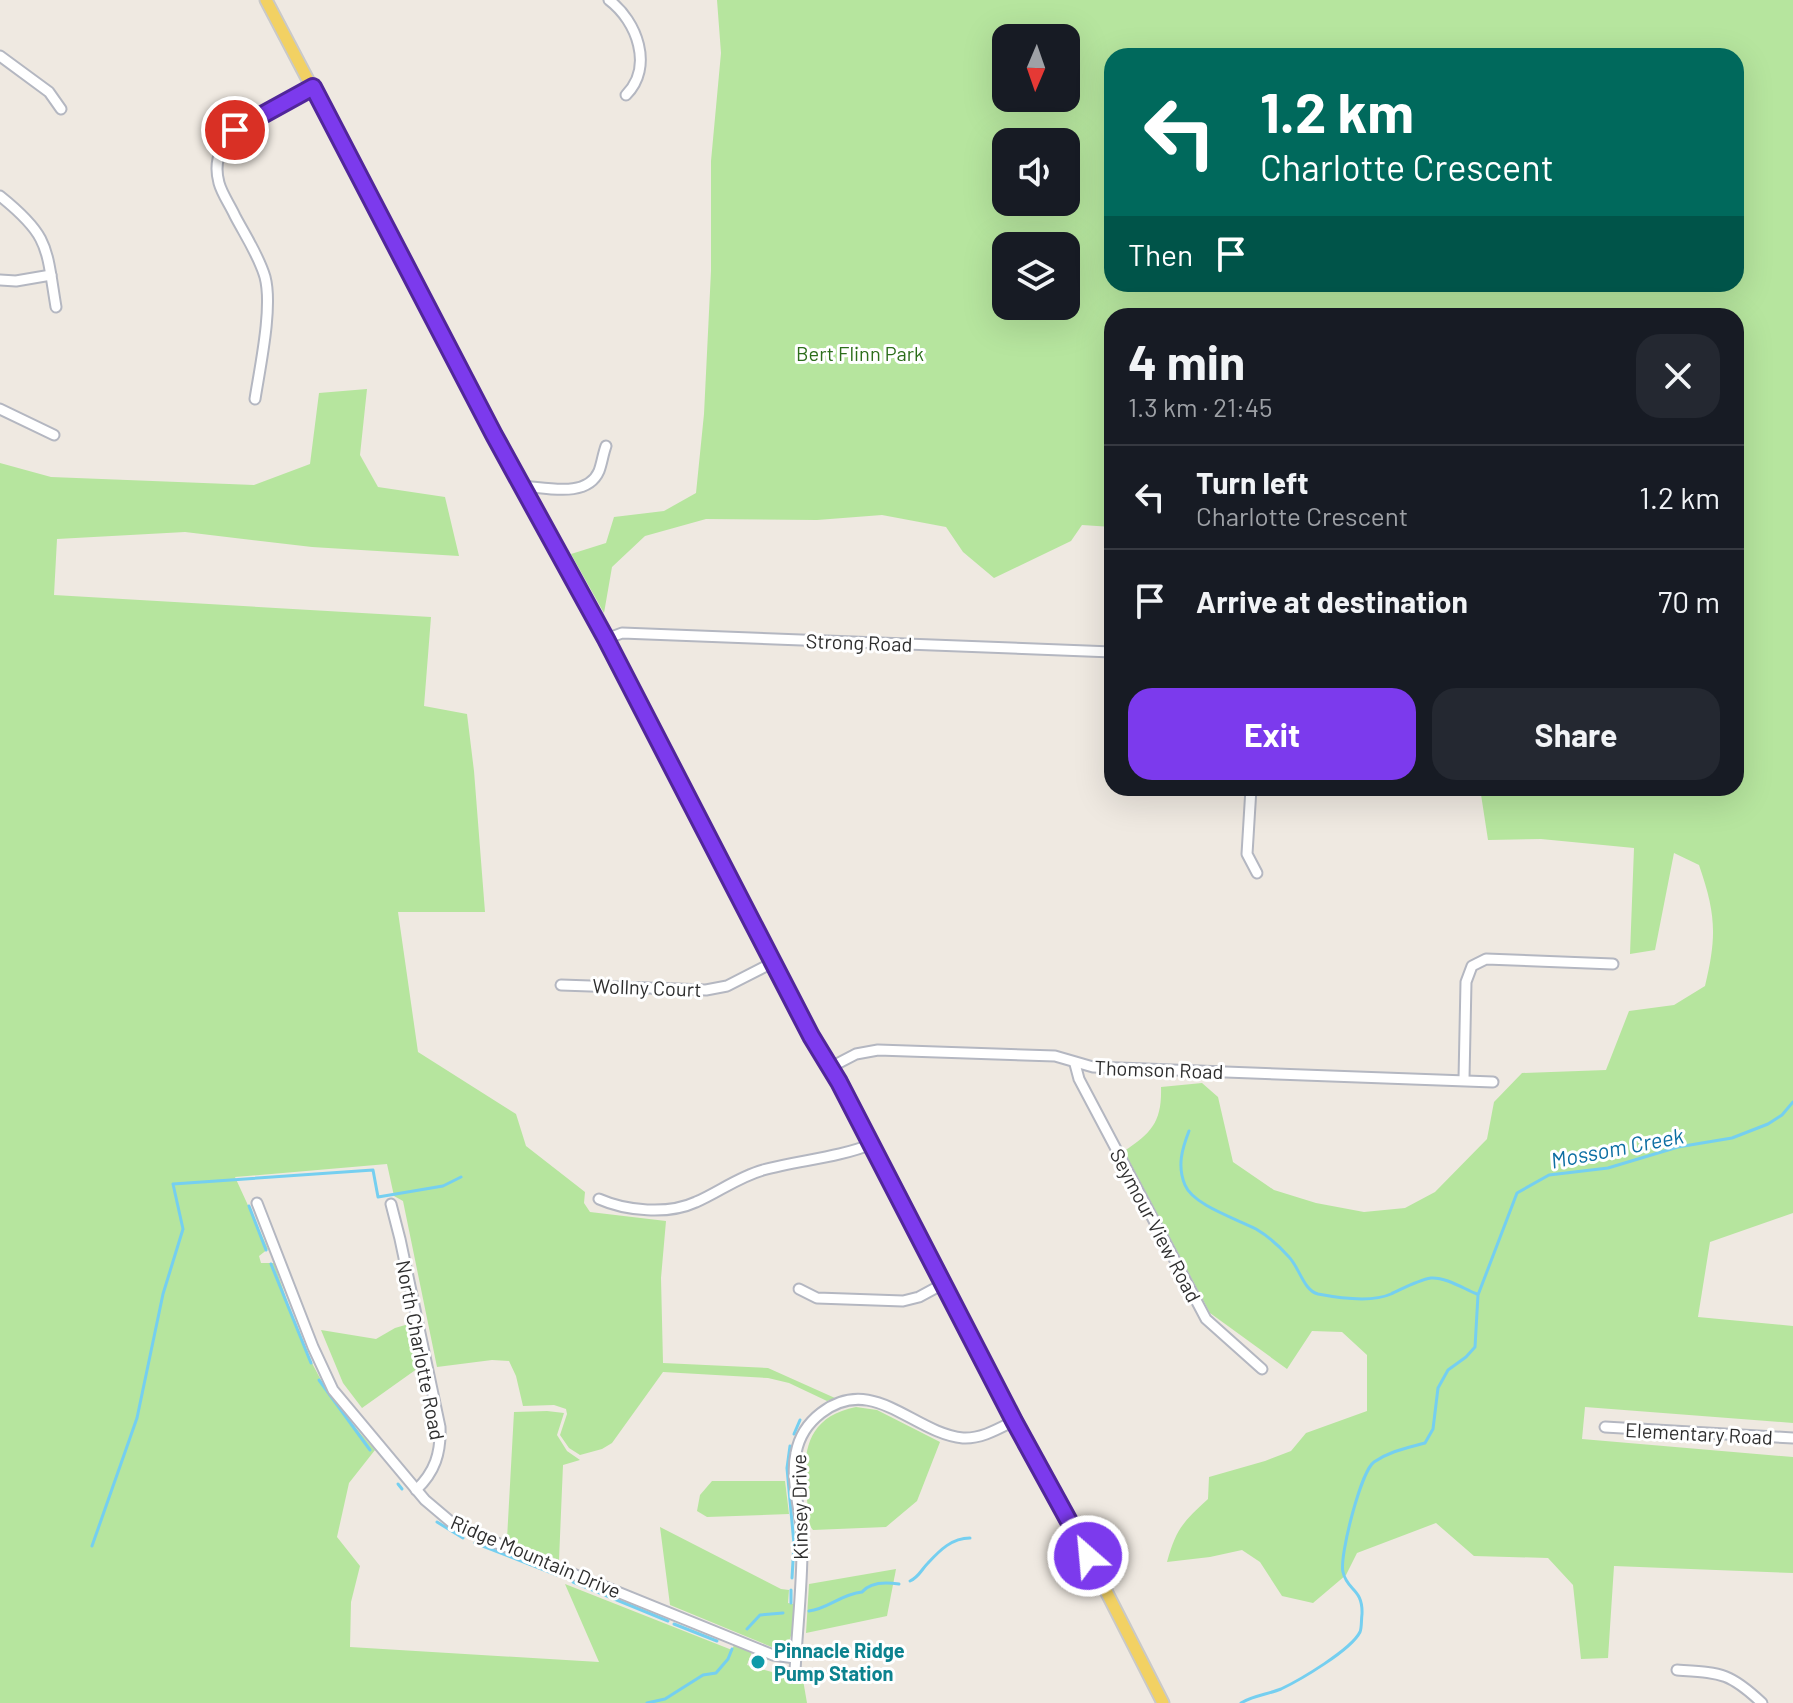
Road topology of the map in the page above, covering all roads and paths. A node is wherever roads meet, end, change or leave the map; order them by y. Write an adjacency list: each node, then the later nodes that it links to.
1 (266, 0): 4 (main road)
2 (609, 0): 5 (street)
3 (0, 56): 6 (street)
4 (313, 87): 11 (street); 15 (main road)
5 (626, 95)
6 (61, 109)
7 (0, 196): 8 (street)
8 (51, 275): 9 (street); 10 (street)
9 (0, 280)
10 (56, 307)
11 (255, 399)
12 (0, 409): 13 (street)
13 (54, 435)
14 (606, 446): 15 (street)
15 (521, 486): 16 (main road)
16 (606, 639): 17 (street, Strong Road); 20 (main road)
17 (1104, 652)
18 (1251, 796): 19 (street)
19 (1257, 873)
20 (774, 962): 22 (street, Wollny Court); 24 (main road)
21 (1613, 964): 25 (street)
22 (561, 985)
23 (1075, 1064): 24 (street, Thomson Road); 25 (street, Thomson Road); 33 (street, Seymour View Road)
24 (831, 1067): 27 (main road)
25 (1464, 1079): 26 (street, Thomson Road)
26 (1493, 1082)
27 (872, 1144): 28 (street); 31 (main road)
28 (599, 1199)
29 (257, 1203): 37 (street, Ridge Mountain Drive)
30 (391, 1204): 37 (street, North Charlotte Road)
31 (943, 1284): 32 (street); 34 (main road)
32 (799, 1289)
33 (1262, 1369)
34 (1014, 1421): 38 (street, Kinsey Drive); 41 (main road)
35 (1605, 1427): 36 (street, Elementary Road)
36 (1793, 1438)
37 (416, 1490): 38 (street, Ridge Mountain Drive)
38 (795, 1658): 40 (street, Kinsey Drive)
39 (1677, 1670): 42 (street)
40 (795, 1672)
41 (1163, 1703)
42 (1762, 1703)

